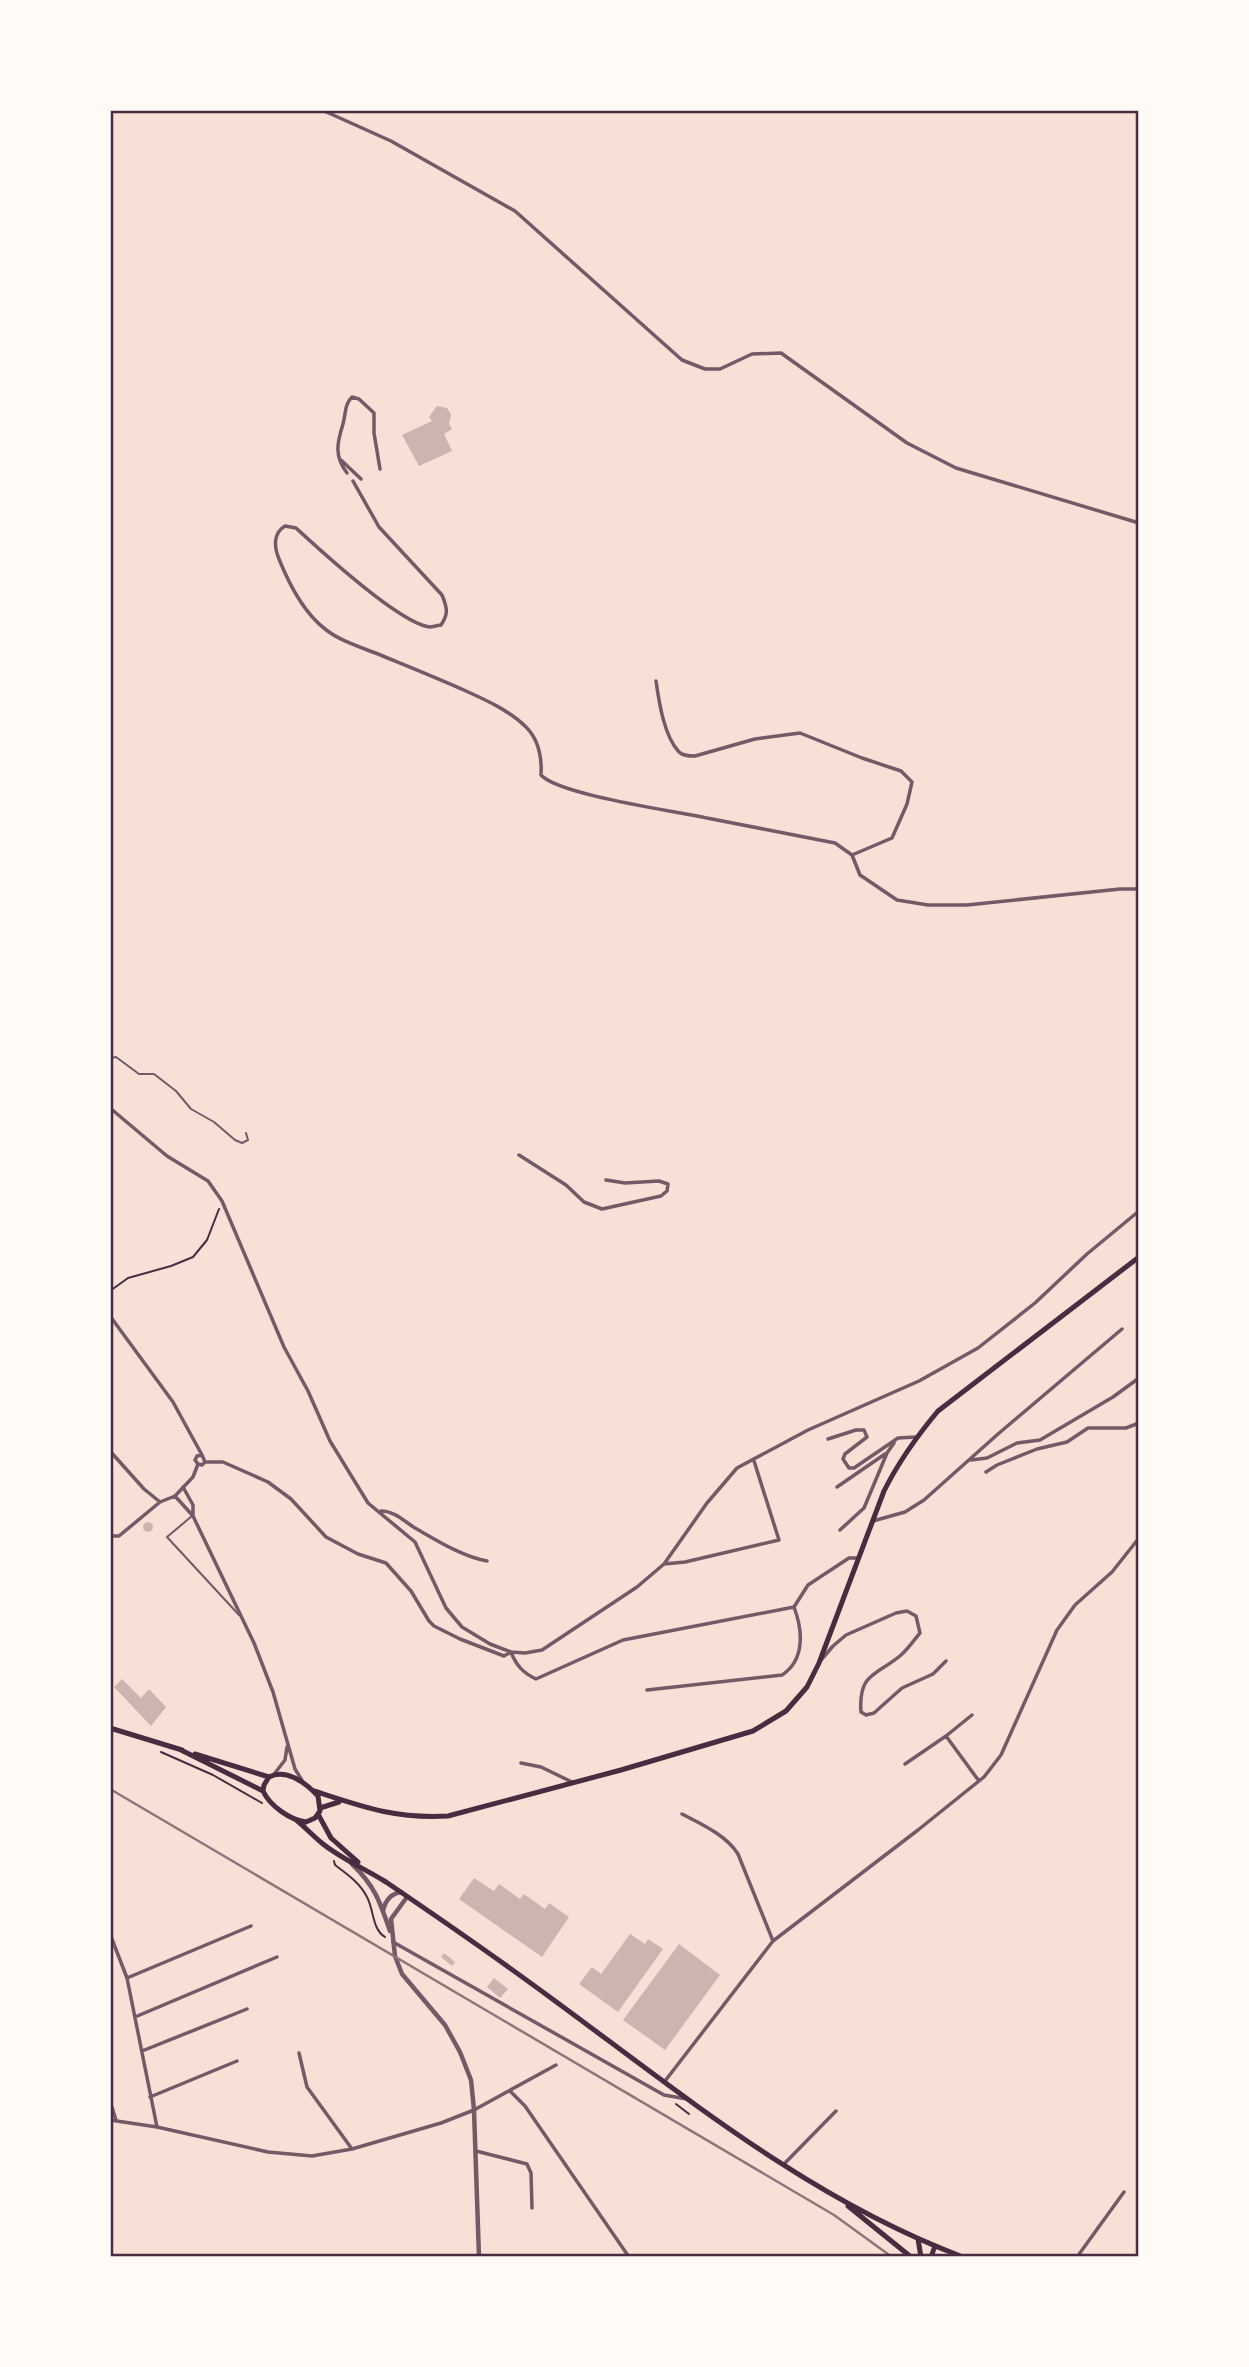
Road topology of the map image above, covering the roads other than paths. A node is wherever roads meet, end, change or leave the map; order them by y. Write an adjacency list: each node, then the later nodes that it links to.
1 (322, 110): 7 (street)
2 (339, 458): 3 (street); 4 (street); 5 (street)
3 (380, 469)
4 (347, 473)
5 (361, 480)
6 (353, 481): 9 (street)
7 (1139, 523)
8 (656, 681): 9 (street)
9 (852, 855): 10 (street)
10 (1139, 889)
11 (110, 1058): 13 (lane)
12 (110, 1108): 37 (street)
13 (246, 1133)
14 (519, 1155): 15 (street)
15 (606, 1180)
16 (1139, 1211): 29 (street)
17 (1139, 1258): 22 (main road)
18 (110, 1316): 27 (street)
19 (1122, 1329): 28 (street)
20 (1139, 1378): 28 (street)
21 (1139, 1423): 32 (street)
22 (916, 1437): 23 (street); 39 (main road)
23 (898, 1438): 24 (street); 26 (street)
24 (828, 1439)
25 (110, 1451): 36 (street)
26 (887, 1453): 33 (street); 40 (street)
27 (202, 1455): 30 (street); 31 (street)
28 (969, 1460): 39 (street)
29 (754, 1461): 45 (street); 45 (street)
30 (205, 1462): 31 (street); 48 (street)
31 (198, 1464): 34 (street)
32 (986, 1472)
33 (838, 1487)
34 (183, 1488): 35 (street); 38 (street)
35 (175, 1496): 36 (street); 38 (street)
36 (160, 1502): 41 (street)
37 (379, 1511): 44 (street); 48 (street)
38 (192, 1516): 47 (street); 47 (lane)
39 (873, 1521): 43 (main road)
40 (840, 1530)
41 (110, 1536)
42 (1139, 1538): 60 (street)
43 (859, 1558): 46 (street); 50 (main road)
44 (487, 1561)
45 (664, 1564): 48 (street)
46 (794, 1607): 48 (street); 51 (street)
47 (243, 1620): 55 (street)
48 (511, 1652)
49 (946, 1661): 50 (street)
50 (819, 1663): 61 (main road)
51 (648, 1690)
52 (972, 1715): 54 (street)
53 (110, 1728): 56 (main road)
54 (946, 1736): 58 (street); 60 (street)
55 (288, 1741): 59 (street); 62 (street)
56 (179, 1749): 59 (main road); 63 (main road)
57 (522, 1763): 61 (street)
58 (905, 1764)
59 (272, 1775): 62 (main road); 63 (main road)
60 (979, 1781): 76 (street)
61 (574, 1783): 65 (main road)
62 (304, 1784): 64 (main road)
63 (263, 1791): 68 (main road)
64 (314, 1791): 65 (main road); 66 (main road)
65 (342, 1802): 66 (main road)
66 (319, 1811): 68 (main road); 70 (main road)
67 (682, 1814): 76 (street)
68 (295, 1819): 69 (main road)
69 (345, 1858): 70 (main road); 73 (street)
70 (365, 1869): 71 (main road)
71 (401, 1892): 72 (main road); 73 (street)
72 (407, 1897): 77 (street); 86 (main road)
73 (383, 1912): 77 (street)
74 (251, 1926): 79 (street)
75 (110, 1934): 79 (street)
76 (773, 1941): 86 (street)
77 (393, 1942): 89 (street); 91 (street)
78 (277, 1957): 81 (street)
79 (127, 1978): 81 (street)
80 (247, 2009): 82 (street)
81 (135, 2017): 82 (street)
82 (142, 2052): 88 (street)
83 (299, 2053): 96 (street)
84 (237, 2061): 88 (street)
85 (556, 2066): 87 (street)
86 (664, 2082): 89 (main road)
87 (510, 2091): 91 (street); 105 (street)
88 (150, 2097): 95 (street)
89 (687, 2099): 98 (main road)
90 (110, 2101): 94 (street)
91 (474, 2110): 96 (street); 97 (street)
92 (836, 2111): 98 (street)
93 (110, 2120): 94 (street)
94 (116, 2120): 95 (street)
95 (157, 2127): 96 (street)
96 (352, 2150)
97 (476, 2151): 101 (street); 104 (street)
98 (784, 2164): 100 (main road)
99 (1124, 2192): 110 (street)
100 (838, 2197): 102 (main road); 106 (main road)
101 (532, 2208)
102 (918, 2239): 103 (main road); 107 (main road)
103 (935, 2246): 108 (main road); 109 (main road)
104 (479, 2257)
105 (629, 2257)
106 (911, 2257)
107 (920, 2257)
108 (931, 2257)
109 (963, 2257)
110 (1077, 2257)

